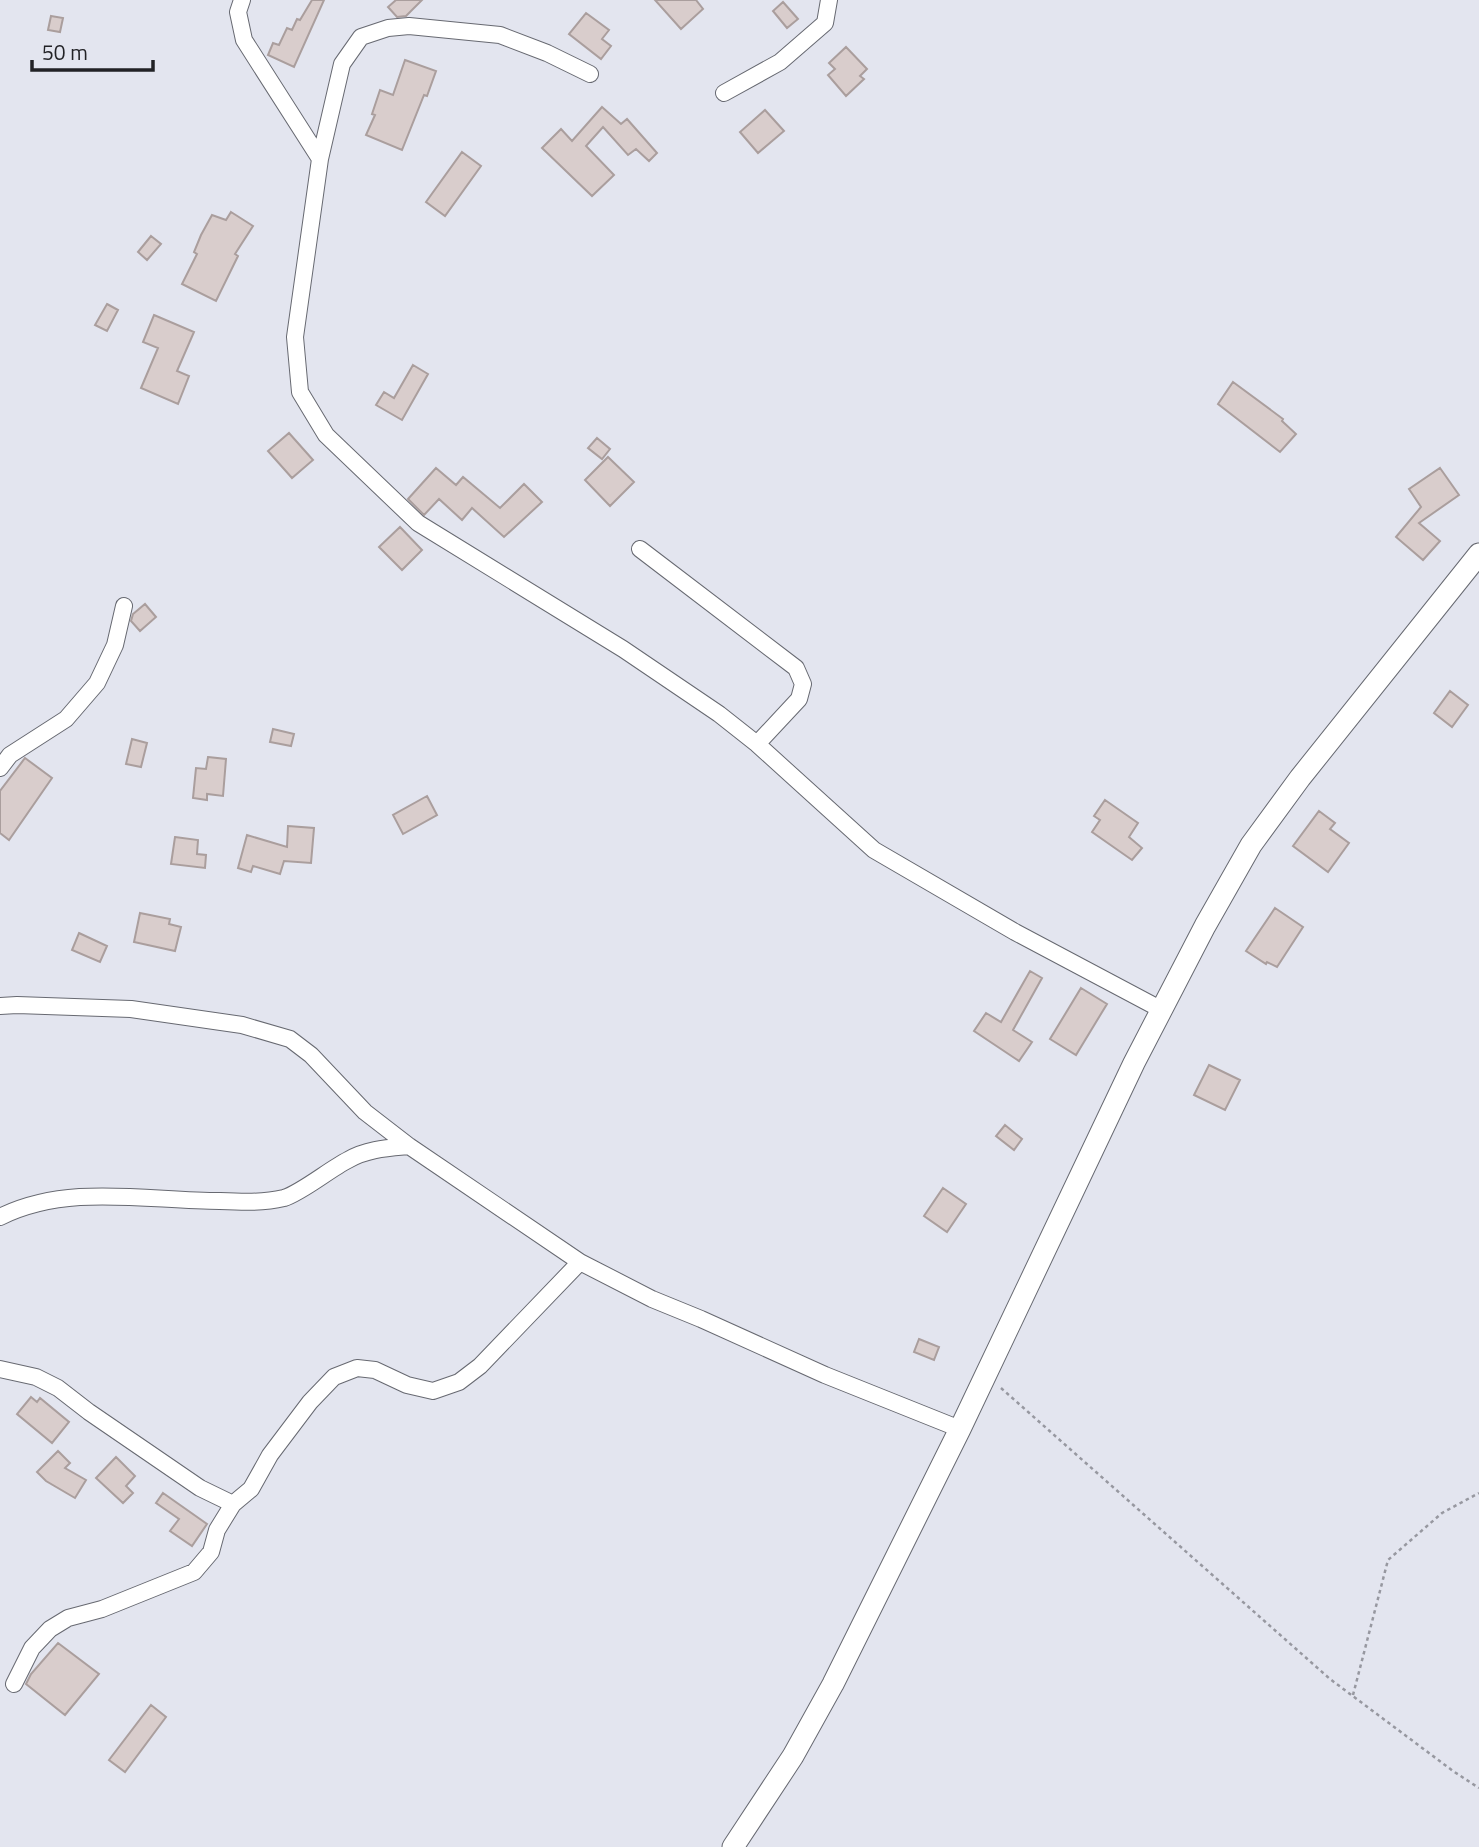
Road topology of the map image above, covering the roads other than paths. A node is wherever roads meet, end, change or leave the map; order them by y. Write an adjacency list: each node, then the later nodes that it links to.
1 (242, 0): 5 (street)
2 (829, 0): 4 (street)
3 (590, 74): 5 (street)
4 (724, 93)
5 (320, 159): 9 (street)
6 (640, 549): 9 (street)
7 (1479, 554): 12 (street)
8 (124, 606): 10 (street)
9 (757, 744): 12 (street)
10 (0, 768)
11 (0, 1006): 13 (street)
12 (1161, 1010): 17 (street)
13 (409, 1146): 14 (street); 15 (street)
14 (0, 1217)
15 (580, 1262): 17 (street); 18 (street)
16 (0, 1369): 18 (street)
17 (960, 1429): 20 (street)
18 (233, 1504): 19 (street)
19 (14, 1684)
20 (733, 1847)

